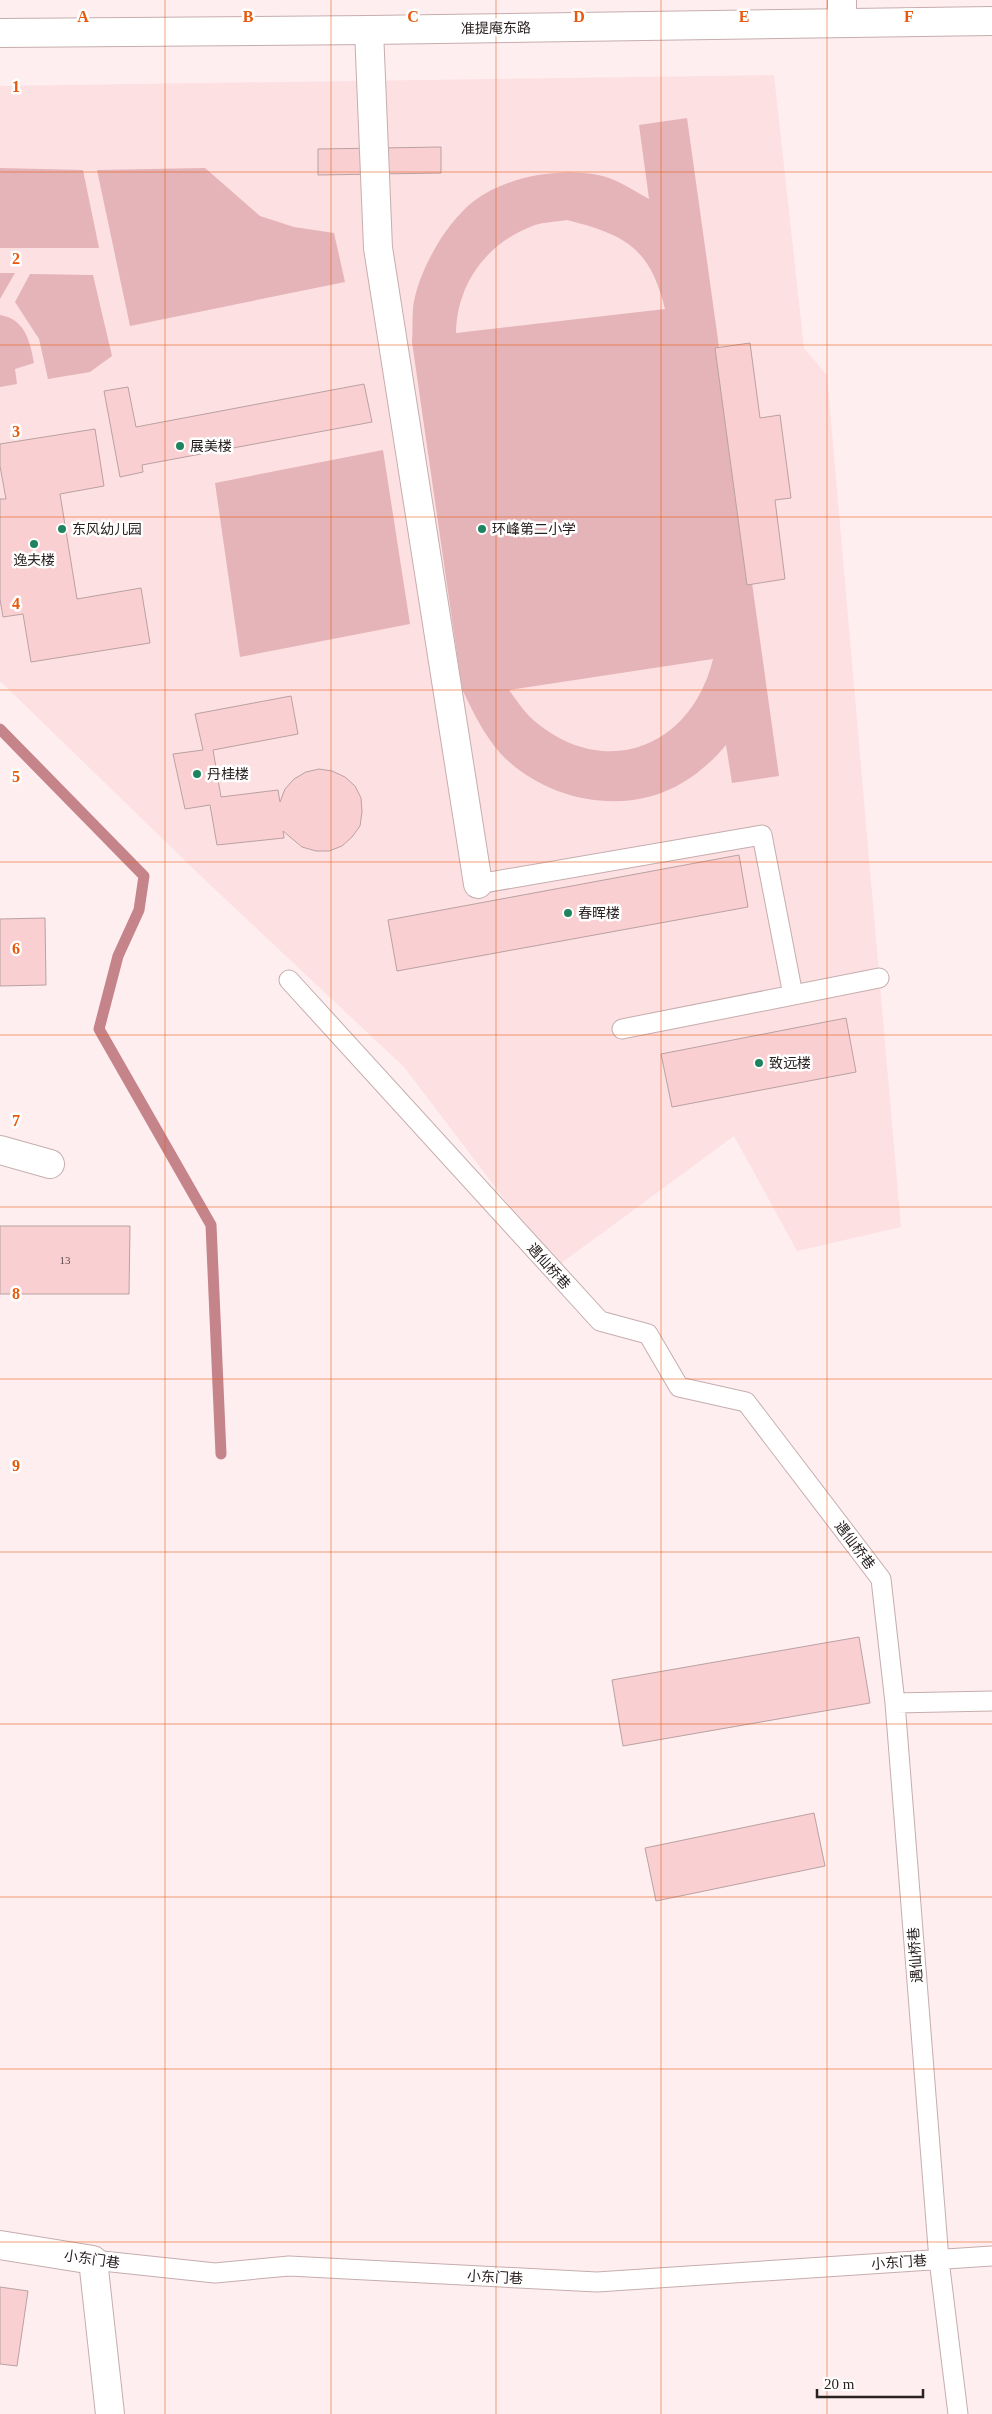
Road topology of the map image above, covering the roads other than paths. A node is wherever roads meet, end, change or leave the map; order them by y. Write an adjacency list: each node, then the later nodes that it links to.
1 (842, 11): 2 (street, 准提庵东路); 3 (street, 准提庵东路)
2 (992, 21)
3 (370, 30): 4 (street, 准提庵东路); 5 (street)
4 (0, 33)
5 (478, 884): 8 (lane)
6 (879, 978): 8 (lane)
7 (289, 980): 13 (lane, 遇仙桥巷)
8 (793, 995): 9 (lane)
9 (622, 1030)
10 (0, 1150): 11 (street)
11 (50, 1164)
12 (992, 1701): 13 (lane)
13 (895, 1703): 17 (lane, 遇仙桥巷)
14 (0, 2245): 16 (street, 小东门巷)
15 (992, 2256): 17 (lane, 小东门巷)
16 (93, 2260): 17 (lane, 小东门巷); 18 (street)
17 (938, 2260): 19 (lane, 遇仙桥巷)
18 (110, 2414)
19 (958, 2414)

